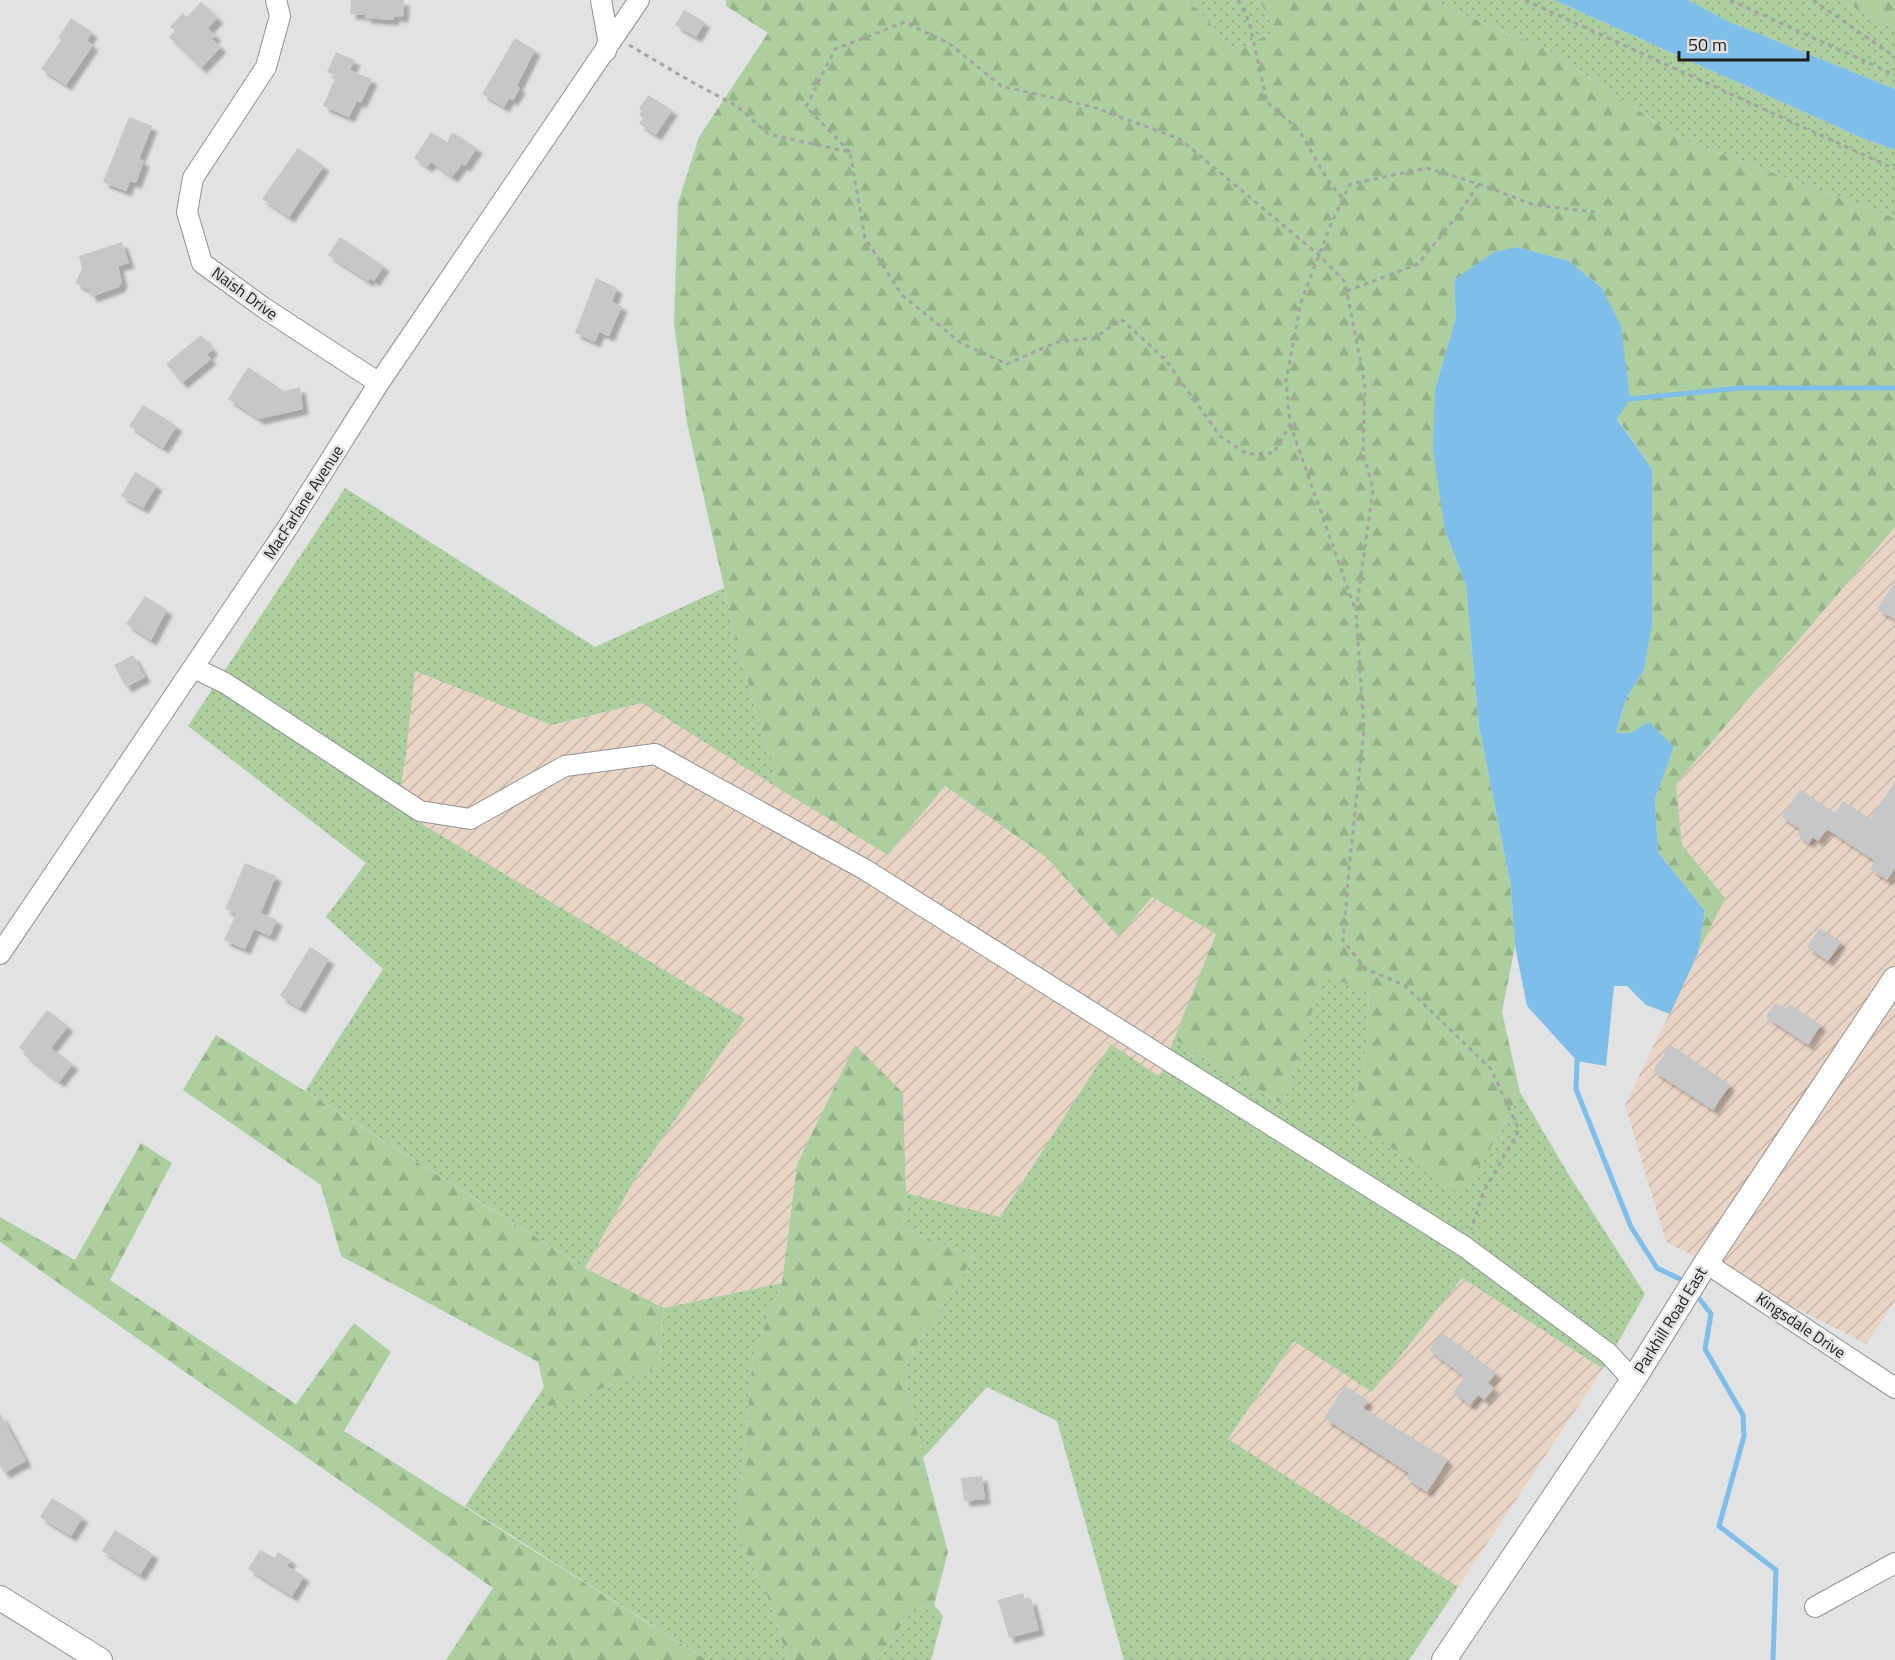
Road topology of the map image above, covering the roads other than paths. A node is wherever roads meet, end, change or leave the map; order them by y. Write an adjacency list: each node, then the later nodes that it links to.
1 (276, 0): 5 (street, Naish Drive)
2 (601, 0): 4 (street)
3 (639, 0): 4 (street, MacFarlane Avenue)
4 (610, 44): 5 (street, MacFarlane Avenue)
5 (379, 383): 6 (street, MacFarlane Avenue)
6 (194, 668): 7 (street, MacFarlane Avenue); 10 (street)
7 (0, 954)
8 (1892, 989): 9 (main road, Parkhill Road East)
9 (1706, 1263): 10 (main road, Parkhill Road East); 11 (street, Kingsdale Drive)
10 (1633, 1380): 16 (main road, Parkhill Road East)
11 (1895, 1388)
12 (1895, 1563): 14 (street)
13 (0, 1598): 15 (main road)
14 (1815, 1606)
15 (100, 1660)
16 (1444, 1660)

